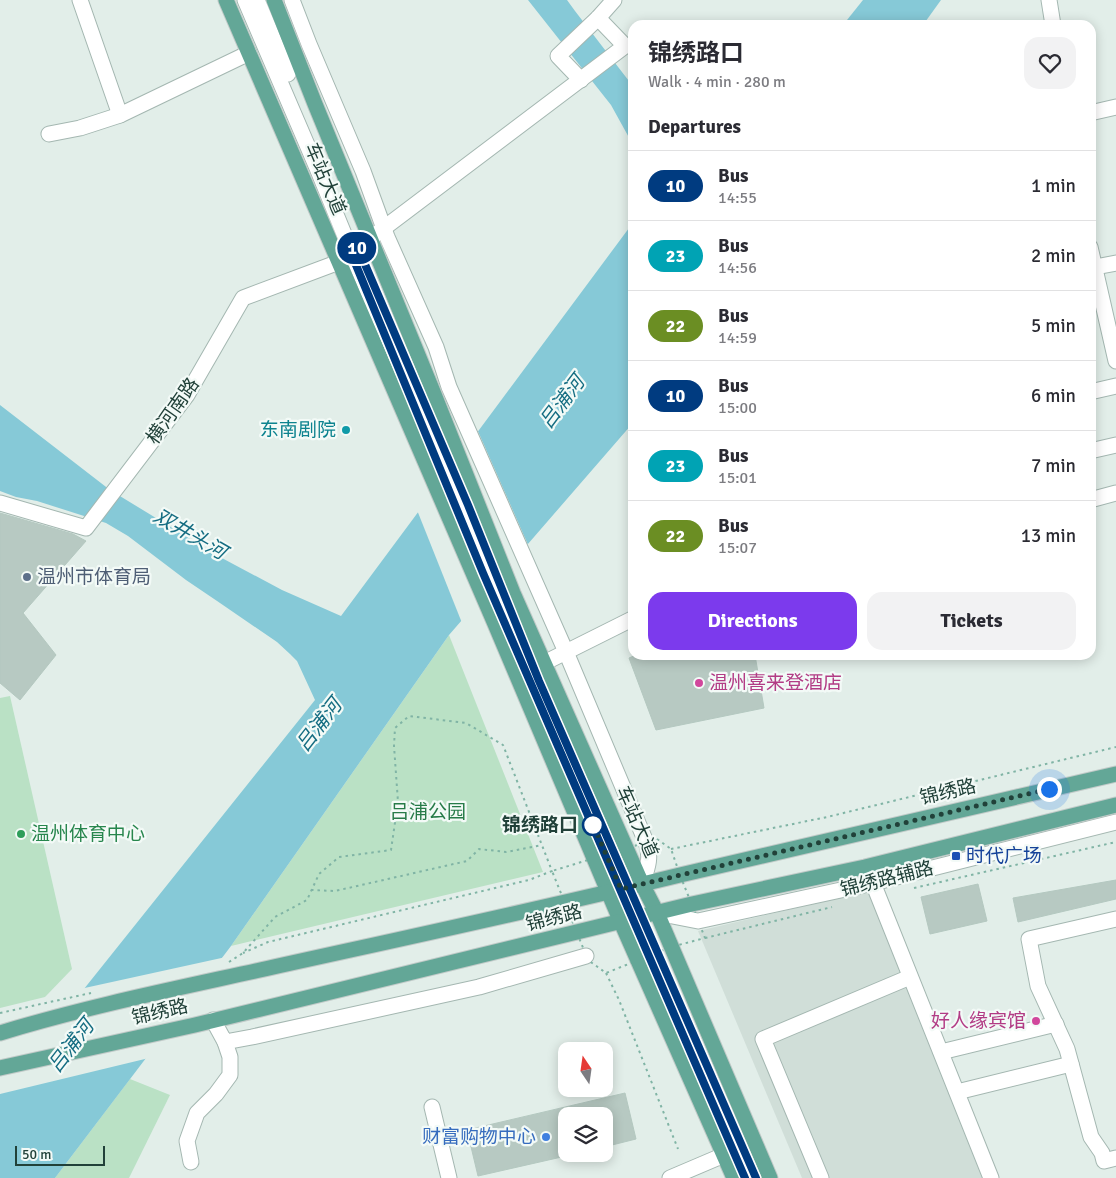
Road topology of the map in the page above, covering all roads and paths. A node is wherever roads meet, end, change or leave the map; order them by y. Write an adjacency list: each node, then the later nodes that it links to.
1 (80, 0): 15 (street)
2 (226, 0): 11 (main road, 车站大道)
3 (245, 0): 18 (street)
4 (257, 0): 18 (street)
5 (274, 0): 18 (main road, 车站大道)
6 (292, 0): 17 (street)
7 (614, 0): 9 (street)
8 (1049, 0): 10 (street)
9 (598, 18): 12 (street); 12 (street, 横河南路)
10 (1051, 20)
11 (249, 53): 15 (street); 18 (main road, 车站大道)
12 (581, 80): 17 (street, 横河南路)
13 (1116, 107): 14 (street)
14 (1096, 112)
15 (120, 115): 16 (street)
16 (49, 134)
17 (384, 227): 18 (street, 横河南路); 32 (street)
18 (355, 250): 29 (street, 横河南路); 30 (street); 30 (street); 33 (main road, 车站大道); 42 (main road, 车站大道)
19 (1116, 263): 20 (street)
20 (1096, 267)
21 (1096, 284): 22 (street)
22 (1116, 361)
23 (1116, 386): 24 (street)
24 (1096, 391)
25 (1116, 445): 26 (street)
26 (1096, 450)
27 (1116, 494): 28 (street)
28 (1096, 499)
29 (0, 503)
30 (488, 570): 42 (street)
31 (628, 620): 32 (street)
32 (566, 652): 33 (street); 42 (street)
33 (544, 663): 42 (main road, 车站大道)
34 (1116, 747): 40 (path)
35 (1116, 774): 42 (main road, 锦绣路)
36 (1116, 805): 46 (main road, 锦绣路)
37 (1116, 822): 41 (street, 锦绣路辅路)
38 (1116, 842): 43 (path)
39 (542, 845): 44 (path); 44 (path); 49 (path)
40 (671, 849)
41 (873, 883): 46 (street, 锦绣路辅路); 53 (street)
42 (625, 888): 46 (main road, 车站大道); 46 (street); 58 (main road, 锦绣路)
43 (913, 888)
44 (311, 890): 49 (path)
45 (836, 906): 48 (path)
46 (638, 918): 56 (main road, 锦绣路); 66 (main road, 车站大道); 72 (street); 73 (street); 74 (main road, 车站大道)
47 (1116, 919): 57 (street)
48 (705, 938)
49 (243, 953): 51 (path)
50 (586, 956): 59 (street)
51 (226, 964)
52 (606, 973): 65 (path)
53 (910, 977): 60 (street); 75 (street)
54 (91, 993): 55 (path)
55 (0, 1013)
56 (212, 1020): 59 (street); 62 (main road, 锦绣路)
57 (1056, 1024): 60 (street); 61 (street)
58 (0, 1033)
59 (225, 1042): 68 (street)
60 (941, 1052): 63 (street)
61 (1071, 1064): 63 (street); 67 (street)
62 (3, 1067)
63 (957, 1092): 76 (street)
64 (432, 1107): 69 (street)
65 (678, 1149)
66 (724, 1155): 70 (street); 71 (main road, 车站大道)
67 (1116, 1158)
68 (191, 1162)
69 (449, 1178)
70 (670, 1178)
71 (734, 1178)
72 (745, 1178)
73 (756, 1178)
74 (770, 1178)
75 (821, 1178)
76 (992, 1178)

